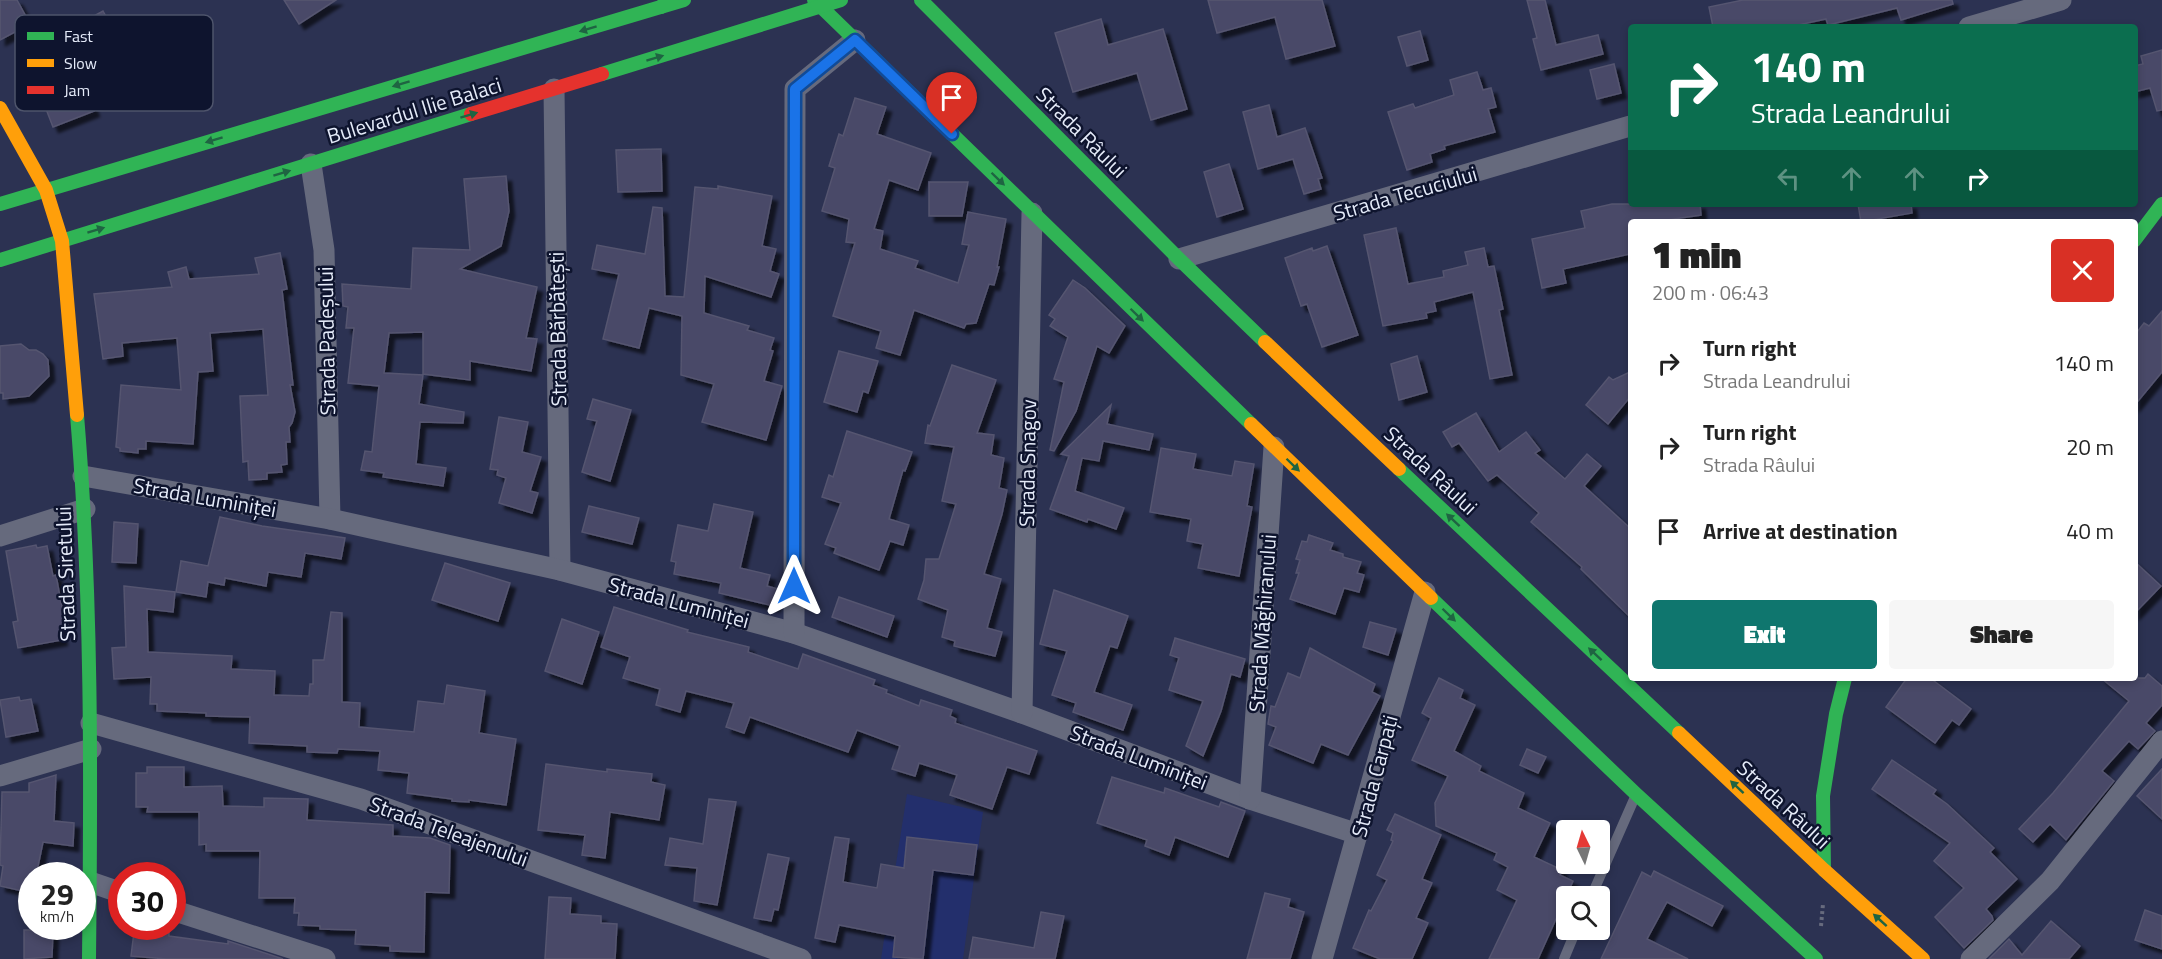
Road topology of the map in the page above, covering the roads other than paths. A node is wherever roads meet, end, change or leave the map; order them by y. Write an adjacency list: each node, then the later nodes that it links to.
1 (684, 0): 6 (main road, Bulevardul Ilie Balaci)
2 (841, 0): 5 (main road, Bulevardul Ilie Balaci)
3 (921, 0): 9 (main road, Strada Râului)
4 (2061, 0): 8 (street)
5 (817, 3): 10 (main road); 11 (main road, Bulevardul Ilie Balaci, one-way to 5)
6 (664, 4): 15 (main road, Bulevardul Ilie Balaci, one-way to 15)
7 (952, 12): 9 (main road)
8 (1979, 24)
9 (955, 34): 21 (main road, Strada Râului)
10 (855, 40): 18 (main road, one-way to 18); 30 (street)
11 (554, 89): 14 (main road, Bulevardul Ilie Balaci, one-way to 11); 28 (street, Strada Bărbătești)
12 (0, 108): 15 (main road, Strada Siretului)
13 (1628, 127): 21 (street, Strada Tecuciului)
14 (311, 164): 20 (main road, Bulevardul Ilie Balaci, one-way to 14); 26 (street, Strada Padeșului)
15 (46, 190): 16 (main road, Bulevardul Ilie Balaci); 20 (main road, Strada Siretului)
16 (0, 204)
17 (2162, 204): 19 (main road)
18 (1032, 213): 23 (main road, one-way to 23); 32 (street, Strada Snagov)
19 (2138, 236)
20 (62, 241): 22 (main road, Bulevardul Ilie Balaci); 24 (main road, Strada Siretului)
21 (1179, 259): 41 (main road, Strada Râului, one-way to 21)
22 (0, 260)
23 (1274, 447): 29 (main road, one-way to 29); 38 (street, Strada Măghiranului)
24 (82, 476): 25 (main road, Strada Siretului); 26 (street, Strada Luminiței)
25 (85, 509): 27 (street); 33 (main road, Strada Siretului)
26 (330, 519): 28 (street, Strada Luminiței)
27 (0, 536)
28 (560, 570): 30 (street, Strada Luminiței)
29 (1425, 592): 37 (main road, one-way to 37); 39 (street, Strada Carpați)
30 (794, 633): 32 (street, Strada Luminiței)
31 (1844, 681): 41 (main road)
32 (1022, 713): 38 (street, Strada Luminiței)
33 (91, 723): 35 (main road, Strada Siretului); 48 (street, Strada Teleajenului)
34 (2162, 741): 53 (street)
35 (91, 749): 36 (street); 40 (main road, Strada Siretului)
36 (0, 776)
37 (1636, 794): 42 (lane); 51 (main road)
38 (1250, 799): 39 (street, Strada Luminiței)
39 (1358, 834): 49 (street, Strada Carpați)
40 (90, 862)
41 (1824, 870): 52 (main road, Strada Râului, one-way to 41)
42 (1596, 886)
43 (186, 914): 47 (street)
44 (89, 940): 46 (main road, Strada Siretului)
45 (1572, 940): 50 (lane)
46 (89, 959)
47 (325, 959)
48 (801, 959)
49 (1322, 959)
50 (1564, 959)
51 (1816, 959)
52 (1923, 959)
53 (1971, 959)

